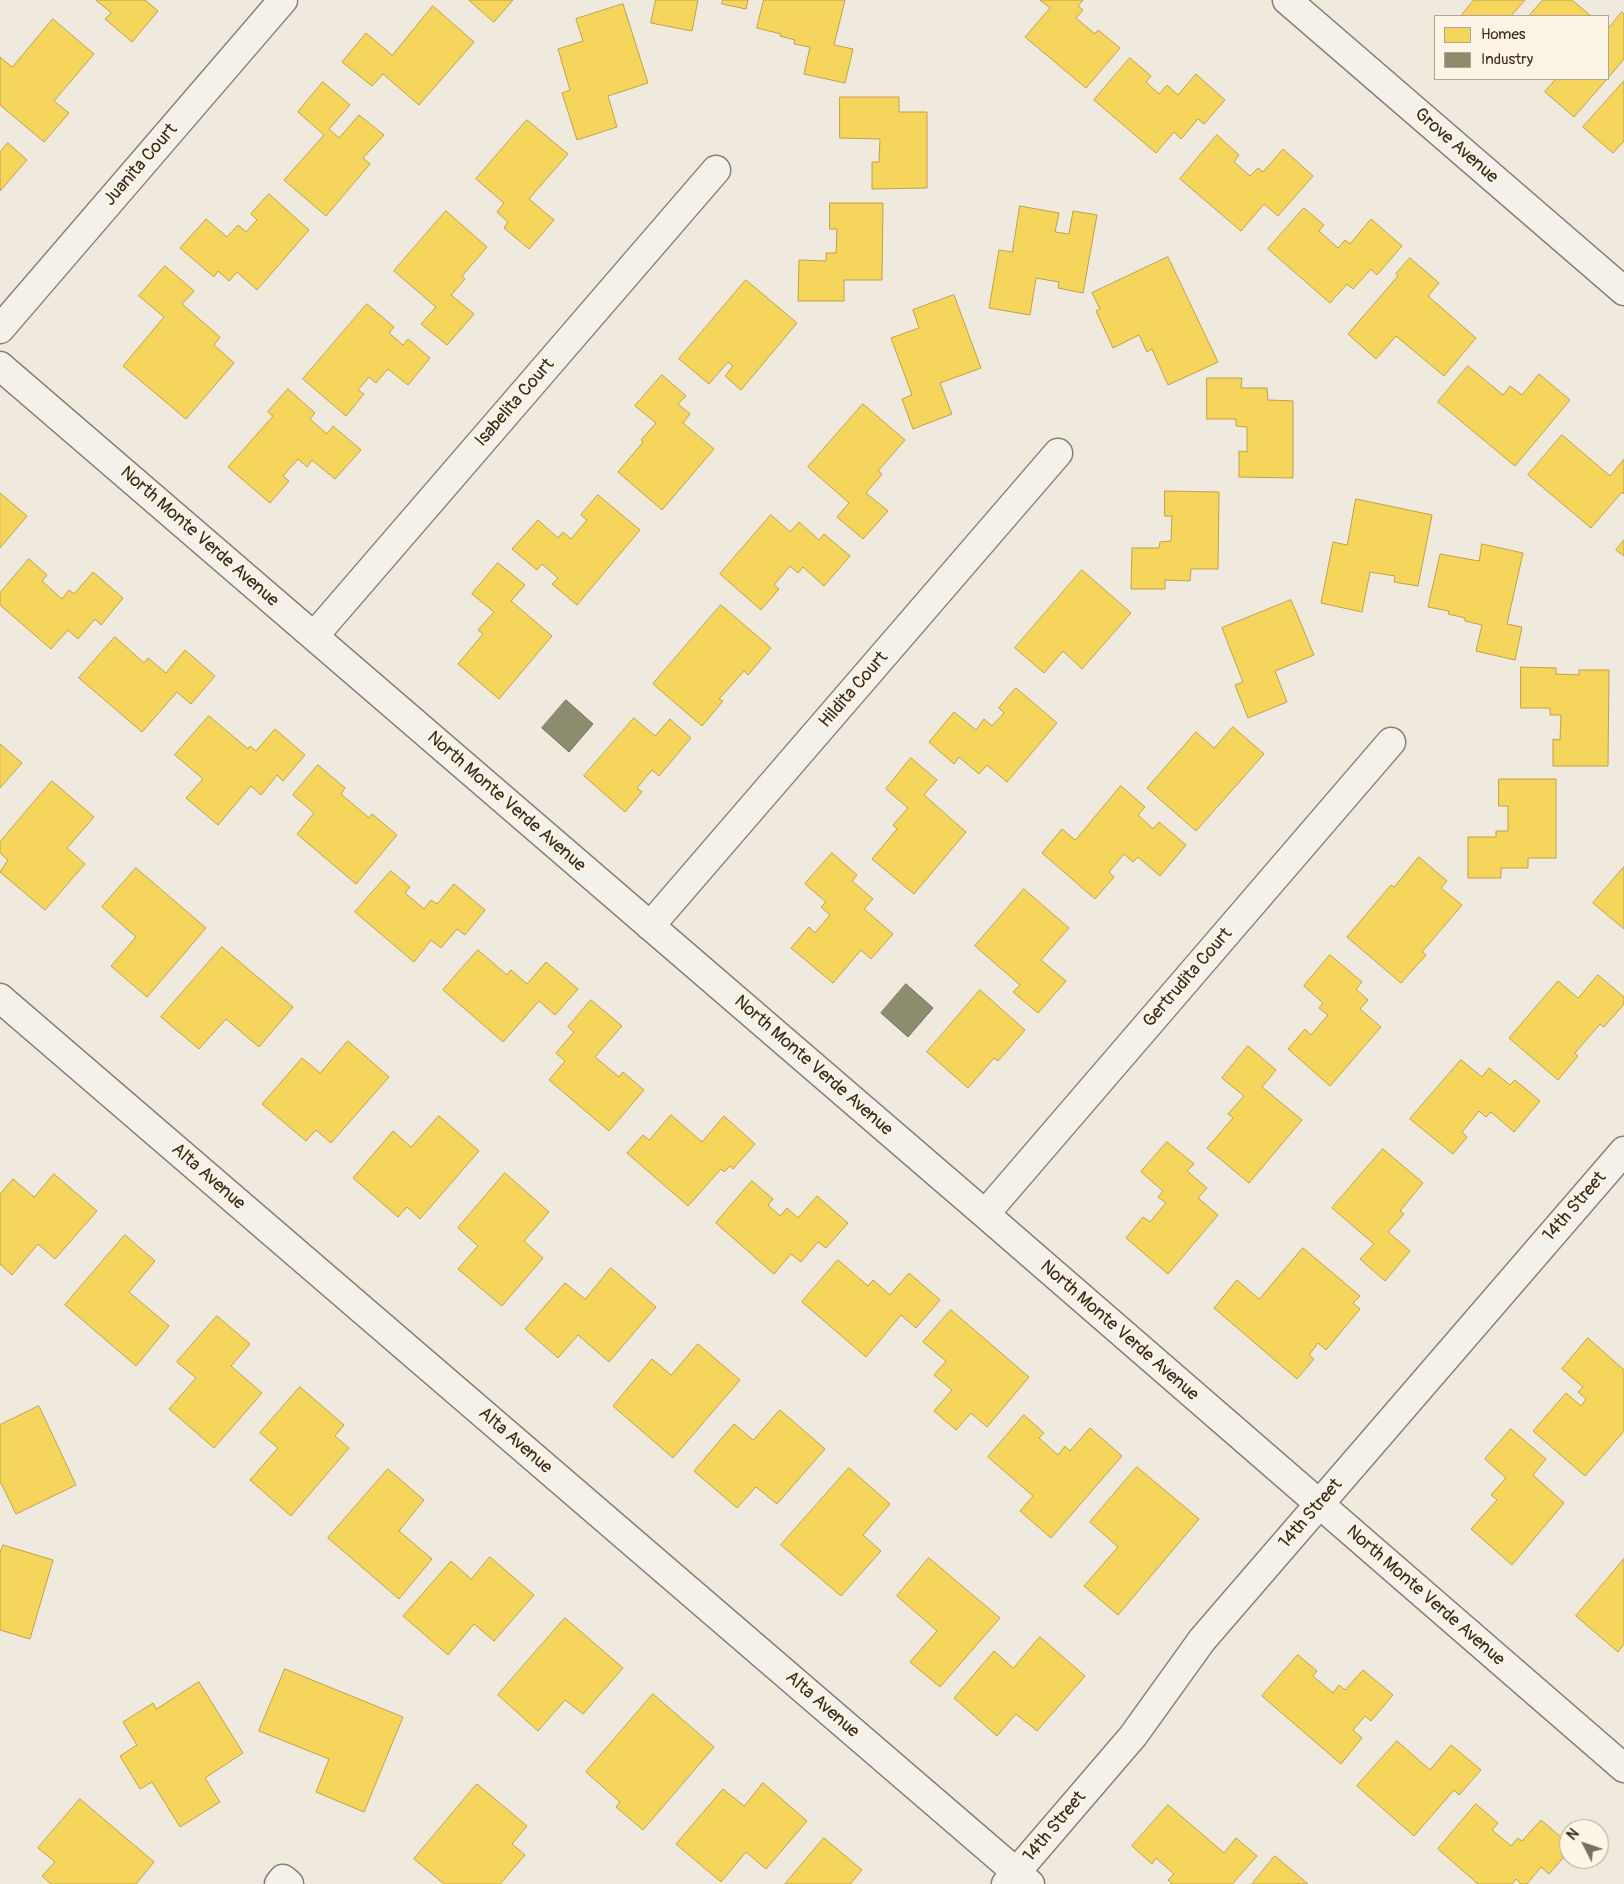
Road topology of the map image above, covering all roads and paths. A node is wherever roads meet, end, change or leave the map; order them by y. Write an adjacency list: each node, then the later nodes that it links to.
1 (283, 0): 5 (street, Juanita Court)
2 (1287, 0): 4 (street, Grove Avenue)
3 (716, 170): 8 (street, Isabelita Court)
4 (1624, 291)
5 (0, 329)
6 (0, 366): 8 (street, North Monte Verde Avenue)
7 (1058, 453): 10 (street, Hildita Court)
8 (314, 636): 10 (street, North Monte Verde Avenue)
9 (1391, 742): 13 (street, Gertrudita Court)
10 (650, 926): 13 (street, North Monte Verde Avenue)
11 (0, 998): 16 (street, Alta Avenue)
12 (1624, 1150): 14 (street, 14th Street)
13 (986, 1214): 14 (street, North Monte Verde Avenue)
14 (1320, 1504): 15 (street, North Monte Verde Avenue); 16 (street, 14th Street)
15 (1624, 1768)
16 (1018, 1880)

